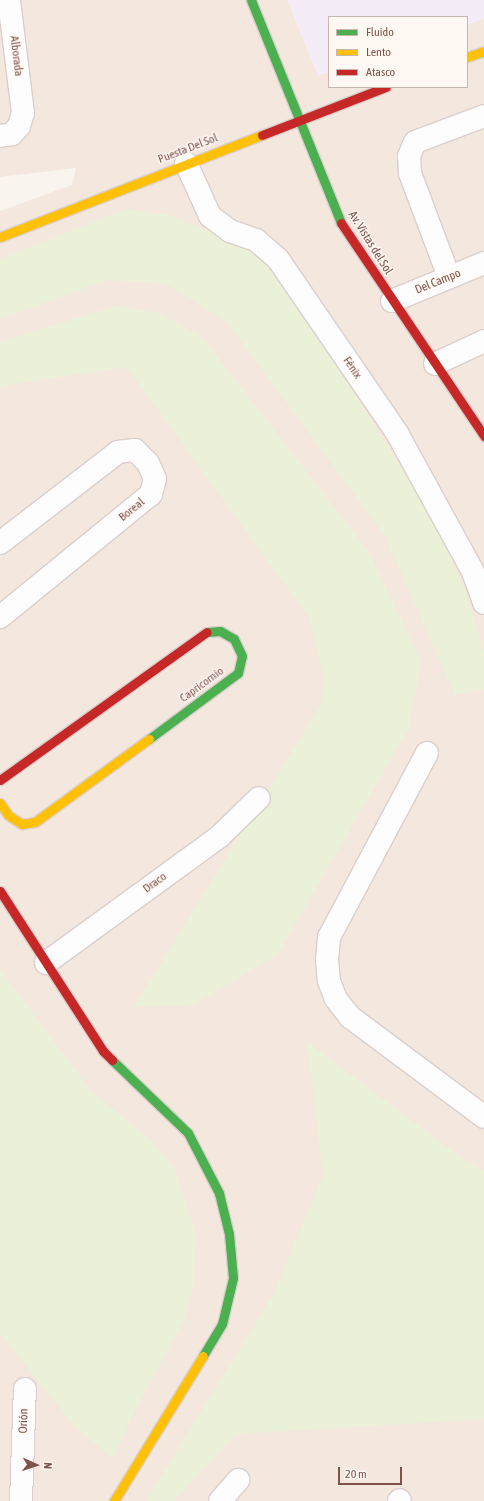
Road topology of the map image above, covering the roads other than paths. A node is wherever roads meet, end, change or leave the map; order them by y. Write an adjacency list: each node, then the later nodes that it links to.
1 (9, 0): 8 (street, Alborada)
2 (251, 0): 7 (street, Av. Vistas del Sol)
3 (484, 50): 4 (street)
4 (468, 57)
5 (383, 88): 7 (street, Puesta Del Sol)
6 (484, 116): 12 (street)
7 (298, 120): 9 (street, Puesta Del Sol); 13 (street, Av. Vistas del Sol)
8 (0, 136)
9 (186, 163): 10 (street, Puesta Del Sol); 18 (street, Fénix)
10 (0, 237)
11 (484, 263): 12 (street, Del Campo)
12 (450, 277): 13 (street, Del Campo)
13 (392, 301): 15 (street, Av. Vistas del Sol)
14 (484, 341): 15 (street)
15 (435, 364): 16 (street, Av. Vistas del Sol)
16 (484, 436)
17 (0, 543): 19 (street, Boreal)
18 (484, 603)
19 (0, 617)
20 (427, 753): 26 (street)
21 (0, 780): 23 (street, Capricornio)
22 (259, 798): 25 (street, Draco)
23 (0, 803)
24 (0, 891): 25 (street)
25 (46, 963): 30 (street)
26 (484, 1117)
27 (24, 1389): 29 (street, Orión)
28 (238, 1480): 31 (street)
29 (21, 1501)
30 (114, 1501)
31 (220, 1501)

